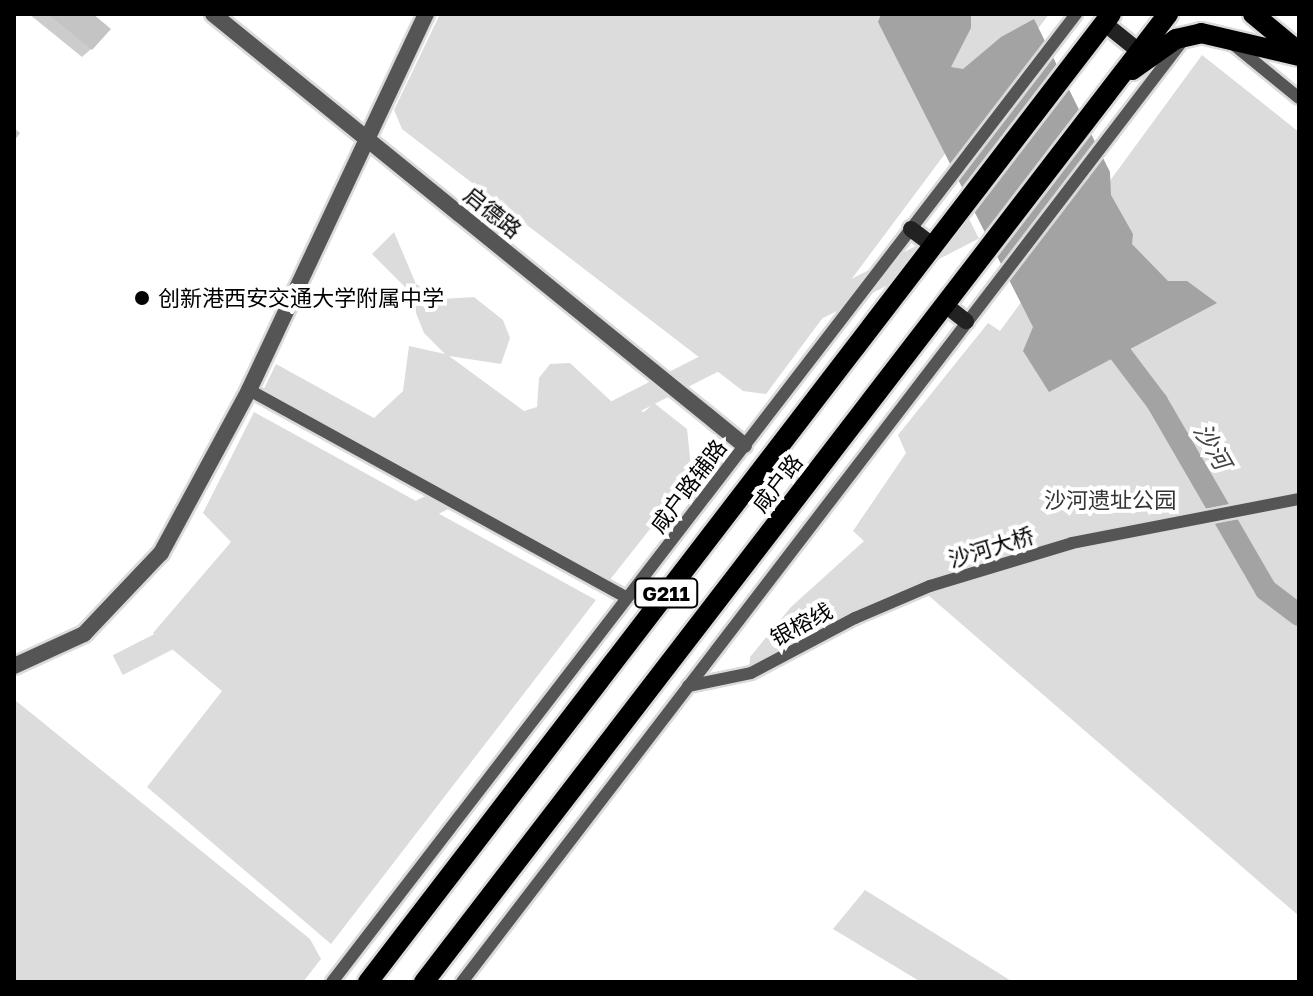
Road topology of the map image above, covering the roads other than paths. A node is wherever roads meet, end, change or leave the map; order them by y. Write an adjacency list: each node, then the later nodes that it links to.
1 (213, 14): 13 (street, 启德路)
2 (426, 14): 13 (street)
3 (1168, 14): 10 (main road, 咸户路 / G211)
4 (1253, 14): 9 (main road)
5 (1075, 15): 14 (street, 咸户路辅路)
6 (1108, 17): 10 (main road); 15 (main road, 咸户路 / G211)
7 (1221, 35): 8 (main road); 9 (main road); 12 (street)
8 (1186, 37): 11 (main road); 17 (street)
9 (1298, 50)
10 (1139, 51): 11 (main road, 咸户路 / G211)
11 (1112, 86): 16 (main road, 咸户路 / G211)
12 (1299, 98)
13 (368, 138): 18 (street); 19 (street, 启德路)
14 (911, 229): 15 (main road); 19 (street, 咸户路辅路)
15 (932, 245): 26 (main road, 咸户路 / G211)
16 (944, 304): 17 (main road); 27 (main road, 咸户路 / G211)
17 (966, 321): 24 (street)
18 (249, 390): 22 (street); 23 (street)
19 (744, 445): 22 (street, 咸户路辅路)
20 (1299, 499): 21 (street, 沙河大桥)
21 (930, 586): 24 (street, 银榕线)
22 (627, 598): 25 (street, 咸户路辅路)
23 (14, 666)
24 (688, 686): 28 (street)
25 (332, 982)
26 (368, 982)
27 (424, 982)
28 (462, 982)

